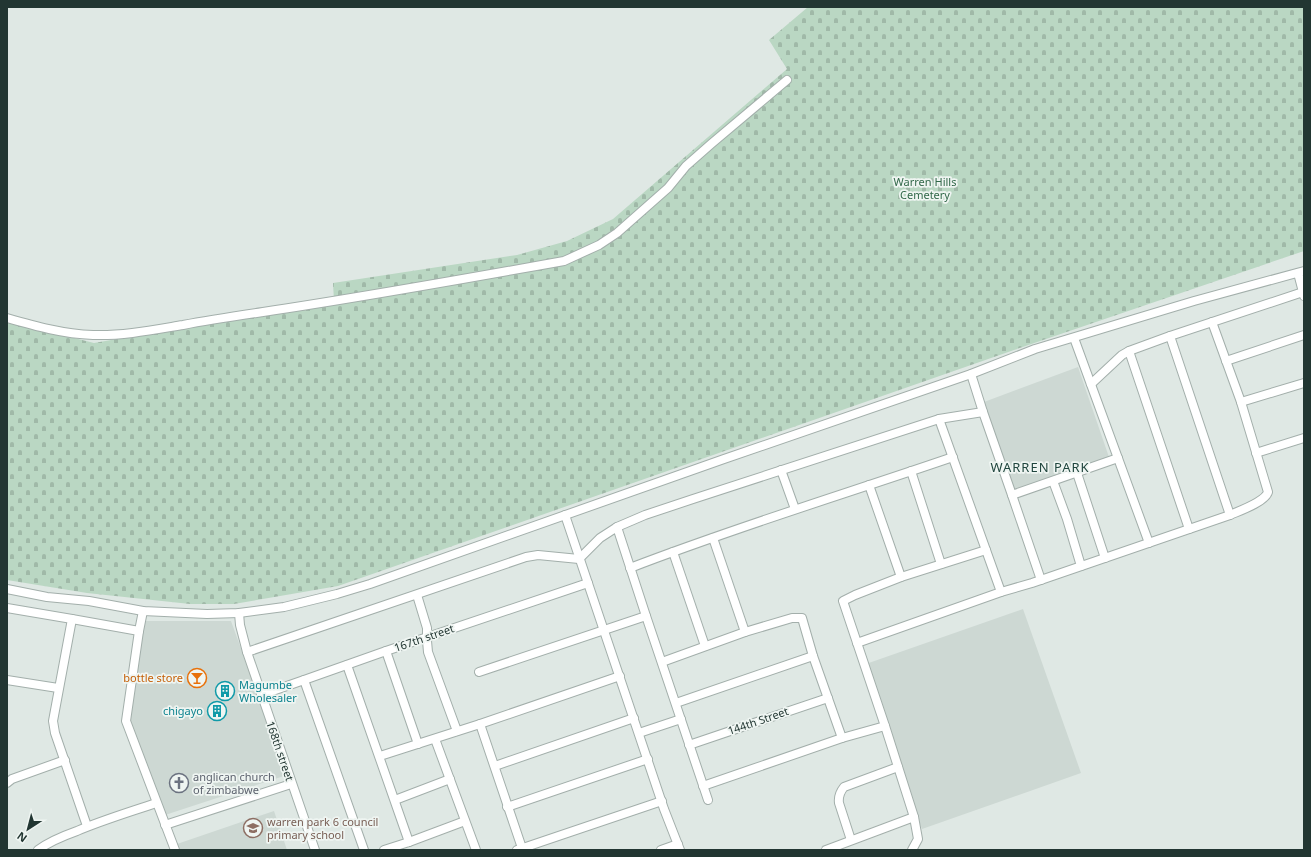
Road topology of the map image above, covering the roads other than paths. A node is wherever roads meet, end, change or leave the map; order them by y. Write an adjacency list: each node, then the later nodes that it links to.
1 (787, 80): 4 (street)
2 (1301, 272): 3 (street); 8 (street)
3 (1303, 295): 5 (street)
4 (7, 318)
5 (1212, 322): 7 (street); 10 (street)
6 (1304, 335): 10 (street)
7 (1170, 336): 9 (street); 29 (street)
8 (1074, 338): 11 (street); 13 (street)
9 (1129, 351): 13 (street); 31 (street)
10 (1226, 362): 14 (street)
11 (971, 374): 15 (street); 28 (street)
12 (1304, 383): 14 (street)
13 (1091, 384): 20 (street)
14 (1241, 402): 18 (street)
15 (983, 412): 16 (street); 26 (street)
16 (940, 419): 19 (street); 21 (street)
17 (1304, 438): 18 (street)
18 (1256, 453): 29 (street)
19 (953, 458): 22 (street); 34 (street)
20 (1118, 458): 23 (street); 33 (street)
21 (781, 470): 27 (street); 30 (street)
22 (912, 471): 25 (street); 38 (street)
23 (1077, 473): 24 (street); 36 (street)
24 (1053, 481): 26 (street); 39 (street)
25 (869, 485): 27 (street); 41 (street)
26 (1012, 495): 42 (street)
27 (795, 509): 32 (street)
28 (565, 515): 37 (street); 49 (street)
29 (1230, 515): 31 (street)
30 (617, 527): 37 (street); 40 (street)
31 (1189, 529): 33 (street)
32 (713, 538): 35 (street); 54 (street)
33 (1149, 543): 36 (street)
34 (986, 550): 38 (street); 45 (street)
35 (673, 552): 40 (street); 57 (street)
36 (1105, 558): 39 (street)
37 (579, 560): 43 (street); 46 (street)
38 (941, 564): 41 (street)
39 (1081, 566): 42 (street)
40 (630, 568): 50 (street)
41 (901, 577): 56 (street)
42 (1041, 580): 45 (street)
43 (588, 583): 52 (street); 55 (street, 167th street)
44 (7, 589): 48 (street)
45 (1001, 592): 56 (street)
46 (417, 595): 55 (street); 59 (street)
47 (7, 608): 51 (street)
48 (143, 611): 49 (street); 53 (street)
49 (239, 613): 59 (street, 168th street)
50 (646, 616): 52 (street); 61 (street)
51 (72, 619): 53 (street); 67 (street)
52 (604, 630): 63 (street); 64 (street)
53 (139, 631): 93 (street)
54 (746, 632): 57 (street); 60 (street)
55 (427, 637): 58 (street, 167th street); 75 (street)
56 (857, 643): 74 (street)
57 (705, 646): 61 (street)
58 (386, 651): 62 (street, 167th street); 79 (street)
59 (247, 652): 68 (street, 168th street)
60 (813, 656): 69 (street); 70 (street)
61 (662, 662): 70 (street)
62 (347, 665): 66 (street, 167th street); 81 (street)
63 (479, 672)
64 (620, 676): 71 (street); 73 (street)
65 (7, 680): 67 (street)
66 (304, 680): 68 (street, 167th street); 106 (street)
67 (58, 688): 83 (street)
68 (261, 695): 88 (street, 168th street)
69 (828, 698): 77 (street); 80 (street, 144th Street)
70 (676, 703): 72 (street)
71 (634, 718): 76 (street); 84 (street)
72 (681, 720): 76 (street); 80 (street)
73 (480, 724): 75 (street); 84 (street)
74 (885, 726): 77 (street); 85 (street)
75 (456, 731): 78 (street)
76 (639, 733): 82 (street)
77 (842, 738): 89 (street)
78 (436, 739): 79 (street); 87 (street)
79 (418, 744): 81 (street)
80 (689, 745): 89 (street)
81 (380, 756): 90 (street)
82 (648, 759): 92 (street); 94 (street)
83 (65, 760): 86 (street); 98 (street)
84 (495, 766): 94 (street)
85 (898, 767): 95 (street); 99 (street)
86 (9, 779)
87 (450, 779): 90 (street); 96 (street)
88 (291, 784): 97 (street); 105 (street, 168th street)
89 (703, 786): 91 (street)
90 (395, 800): 100 (street)
91 (708, 800)
92 (662, 801): 101 (street); 102 (street)
93 (156, 803): 97 (street); 98 (street)
94 (508, 807): 102 (street)
95 (914, 818): 99 (street); 111 (street)
96 (465, 821): 100 (street); 108 (street)
97 (165, 825): 104 (street)
98 (87, 826): 103 (street)
99 (851, 840): 110 (street)
100 (409, 842): 107 (street)
101 (679, 847): 109 (street)
102 (520, 849)
103 (38, 850)
104 (175, 850)
105 (315, 850)
106 (364, 850)
107 (384, 850)
108 (476, 850)
109 (661, 850)
110 (828, 850)
111 (912, 850)

